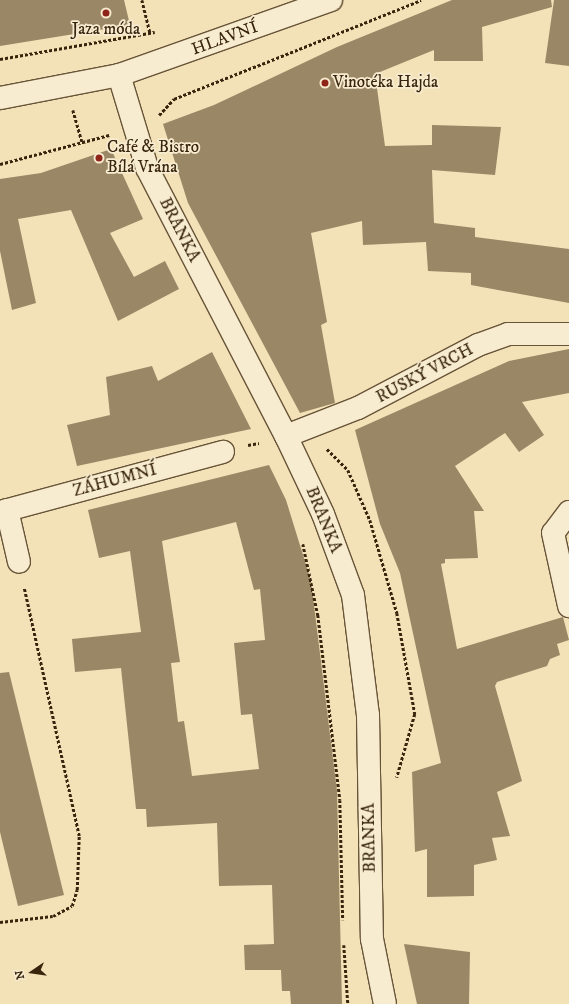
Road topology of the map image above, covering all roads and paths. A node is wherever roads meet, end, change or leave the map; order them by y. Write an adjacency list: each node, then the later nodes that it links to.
1 (142, 0): 4 (path)
2 (330, 0): 6 (street, HLAVNÍ)
3 (162, 31): 4 (path)
4 (150, 33): 5 (path)
5 (0, 59)
6 (119, 75): 7 (street, HLAVNÍ); 13 (street, BRANKA)
7 (0, 98)
8 (73, 107): 10 (path)
9 (109, 134): 10 (path)
10 (82, 142): 11 (path)
11 (0, 164)
12 (569, 334): 13 (street, RUSKÝ VRCH)
13 (286, 436): 14 (path); 24 (street, BRANKA)
14 (223, 452): 15 (street, ZÁHUMNÍ)
15 (4, 511): 18 (street, ZÁHUMNÍ)
16 (569, 512): 19 (street)
17 (303, 542): 21 (path)
18 (19, 562): 20 (path)
19 (569, 606)
20 (0, 922)
21 (343, 925)
22 (344, 940): 23 (path)
23 (348, 1004)
24 (384, 1004)

